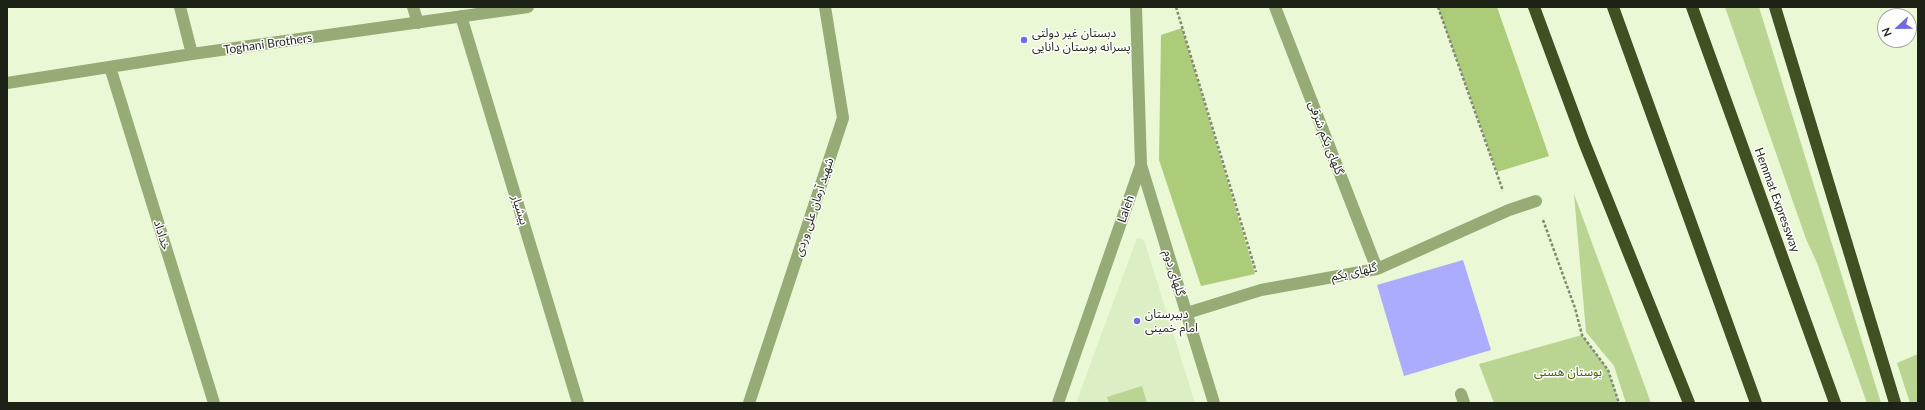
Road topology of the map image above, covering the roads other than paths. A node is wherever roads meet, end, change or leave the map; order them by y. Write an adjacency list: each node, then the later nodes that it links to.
1 (180, 7): 13 (street)
2 (414, 7): 12 (street)
3 (528, 7): 11 (street, Toghani Brothers)
4 (825, 7): 22 (street, شهید آرمان علی وردی)
5 (1136, 7): 16 (street, Laleh)
6 (1274, 7): 18 (street, گلهای یکم شرقی)
7 (1534, 7): 25 (highway)
8 (1614, 7): 26 (highway)
9 (1692, 7): 27 (highway, Hemmat Expressway)
10 (1775, 7): 28 (highway)
11 (461, 16): 12 (street, Toghani Brothers); 21 (street, پیشیار)
12 (418, 22): 13 (street, Toghani Brothers)
13 (192, 54): 14 (street, Toghani Brothers)
14 (110, 67): 15 (street, Toghani Brothers); 20 (street, خداداد)
15 (7, 83)
16 (1141, 165): 19 (street, گلهای دوم); 23 (street, Laleh)
17 (1536, 201): 18 (street, گلهای یکم)
18 (1377, 269): 19 (street, گلهای یکم)
19 (1186, 313): 24 (street, گلهای دوم)
20 (214, 403)
21 (578, 403)
22 (749, 403)
23 (1058, 403)
24 (1214, 403)
25 (1689, 403)
26 (1756, 403)
27 (1835, 403)
28 (1896, 403)

